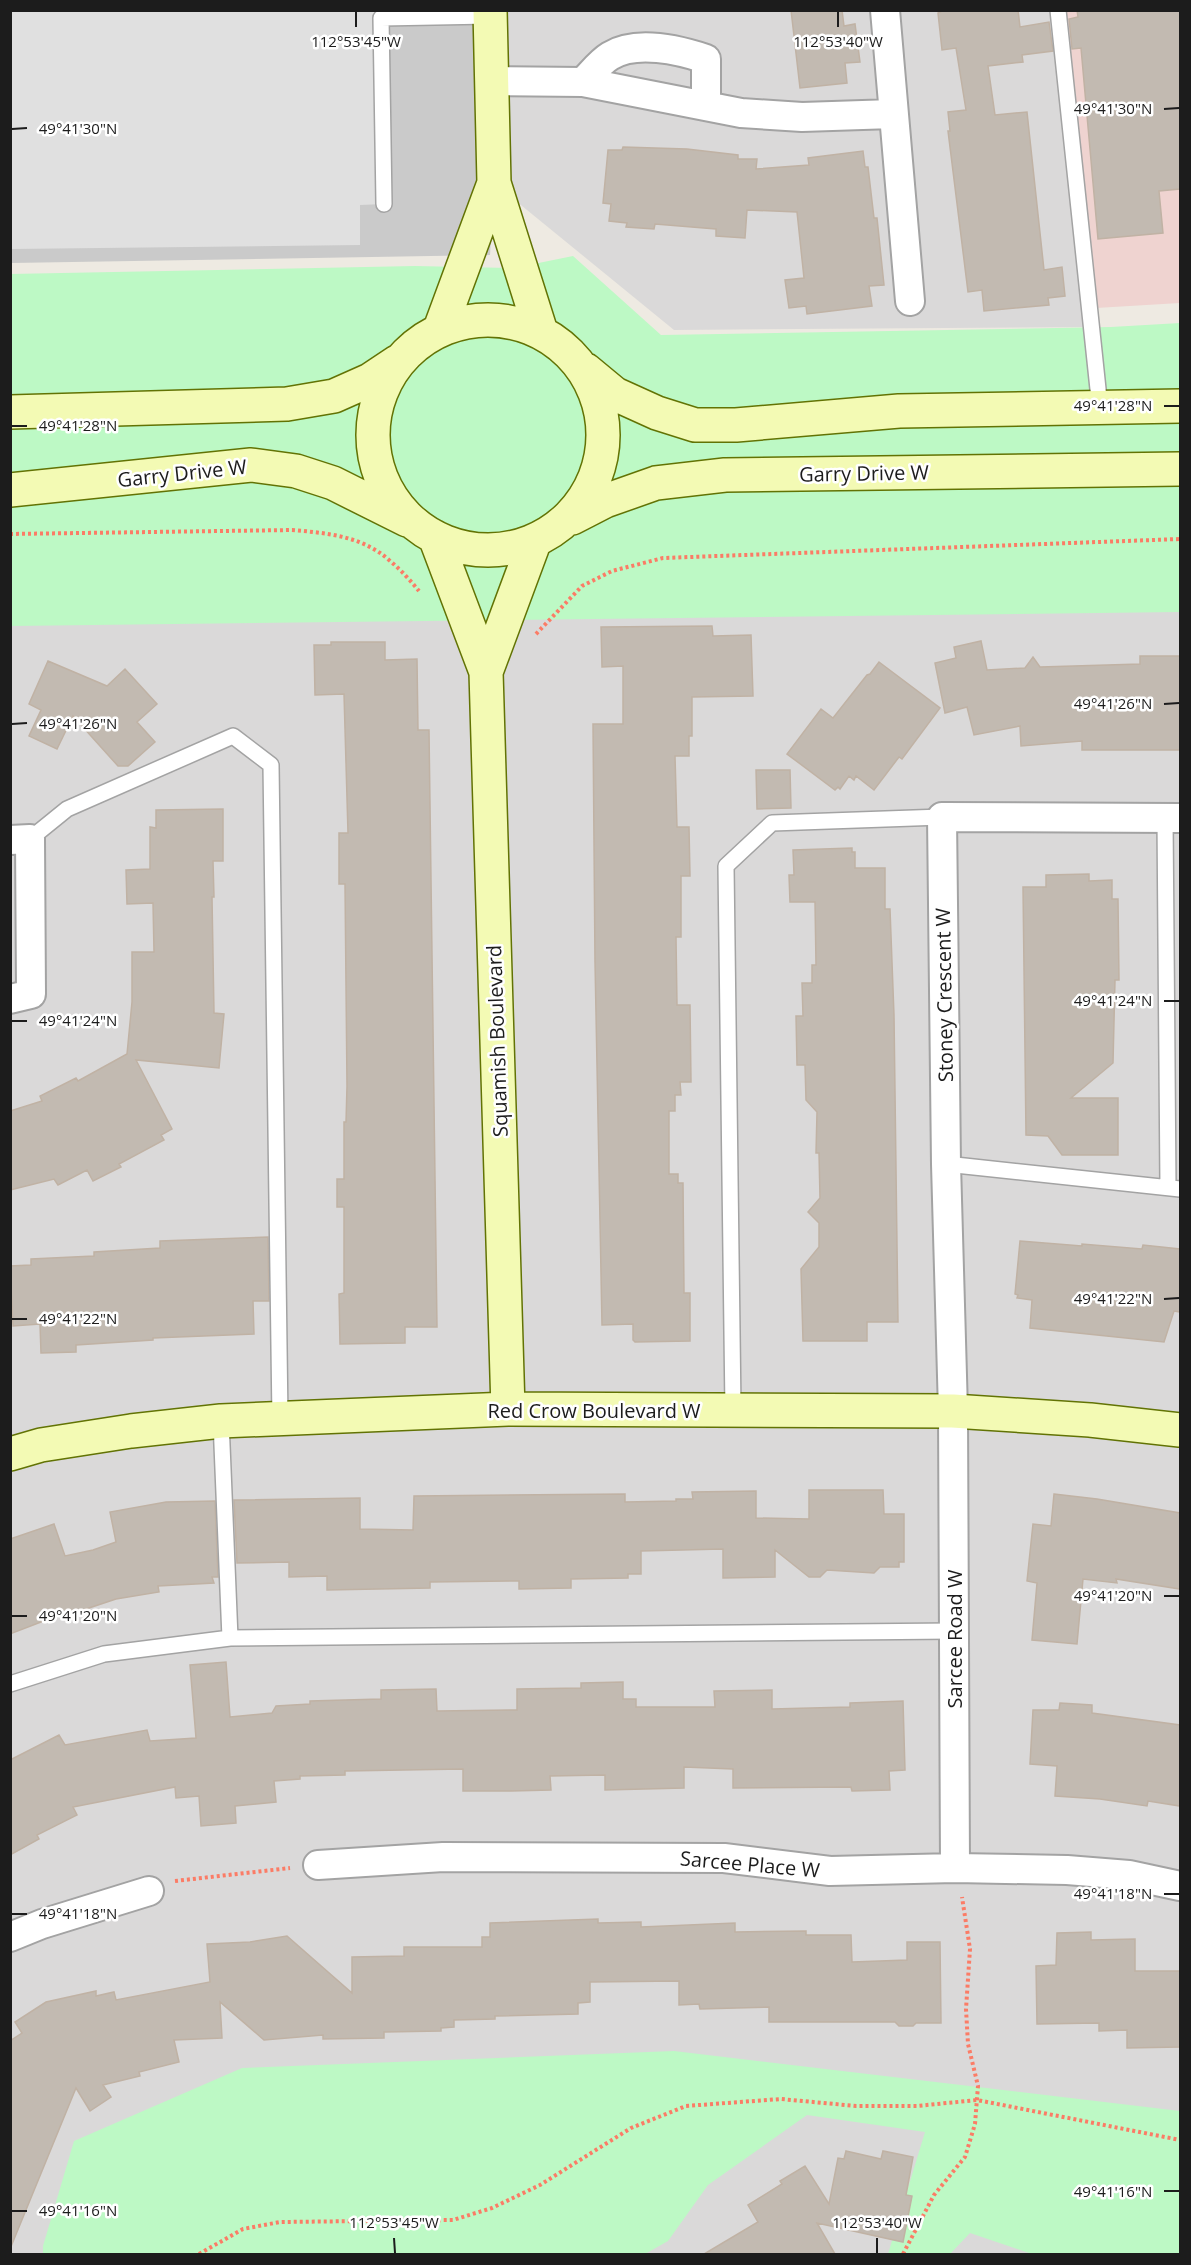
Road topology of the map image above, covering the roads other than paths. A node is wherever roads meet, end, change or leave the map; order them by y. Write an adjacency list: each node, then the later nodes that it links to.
1 (885, 10): 7 (street)
2 (1058, 10): 16 (lane)
3 (490, 13): 4 (main road); 9 (lane)
4 (493, 81): 5 (street); 8 (main road)
5 (583, 82): 6 (street); 6 (street)
6 (706, 106): 7 (street)
7 (893, 114): 10 (street)
8 (494, 183): 11 (main road); 12 (main road)
9 (384, 204)
10 (910, 301)
11 (440, 329): 12 (main road); 13 (main road)
12 (540, 332): 14 (main road)
13 (399, 361): 17 (main road); 20 (main road)
14 (580, 365): 16 (main road); 21 (main road)
15 (1180, 406): 16 (main road)
16 (1100, 408)
17 (10, 412)
18 (1180, 469): 21 (main road, Garry Drive W)
19 (10, 490): 20 (main road, Garry Drive W)
20 (424, 530): 21 (main road, Garry Drive W); 22 (main road, Squamish Boulevard)
21 (546, 533): 22 (main road, Squamish Boulevard)
22 (486, 672): 29 (main road, Squamish Boulevard)
23 (942, 817): 24 (street); 27 (street, Stoney Crescent W); 30 (lane)
24 (1173, 818): 28 (lane)
25 (20, 840): 26 (street); 32 (lane)
26 (10, 999)
27 (946, 1164): 28 (lane); 31 (street, Stoney Crescent W)
28 (1174, 1188)
29 (508, 1409): 30 (main road, Red Crow Boulevard W); 32 (main road, Red Crow Boulevard W)
30 (733, 1410): 31 (main road, Red Crow Boulevard W)
31 (953, 1411): 34 (main road, Red Crow Boulevard W); 36 (street, Sarcee Road W)
32 (280, 1419): 33 (main road, Red Crow Boulevard W)
33 (221, 1421): 35 (main road, Red Crow Boulevard W); 37 (lane)
34 (1180, 1431)
35 (10, 1454)
36 (954, 1631): 37 (lane); 40 (street, Sarcee Road W)
37 (230, 1638): 38 (lane)
38 (10, 1684)
39 (318, 1865): 40 (street, Sarcee Place W)
40 (955, 1868): 41 (street, Sarcee Place W)
41 (1180, 1886)
42 (149, 1891): 43 (street)
43 (10, 1937)

